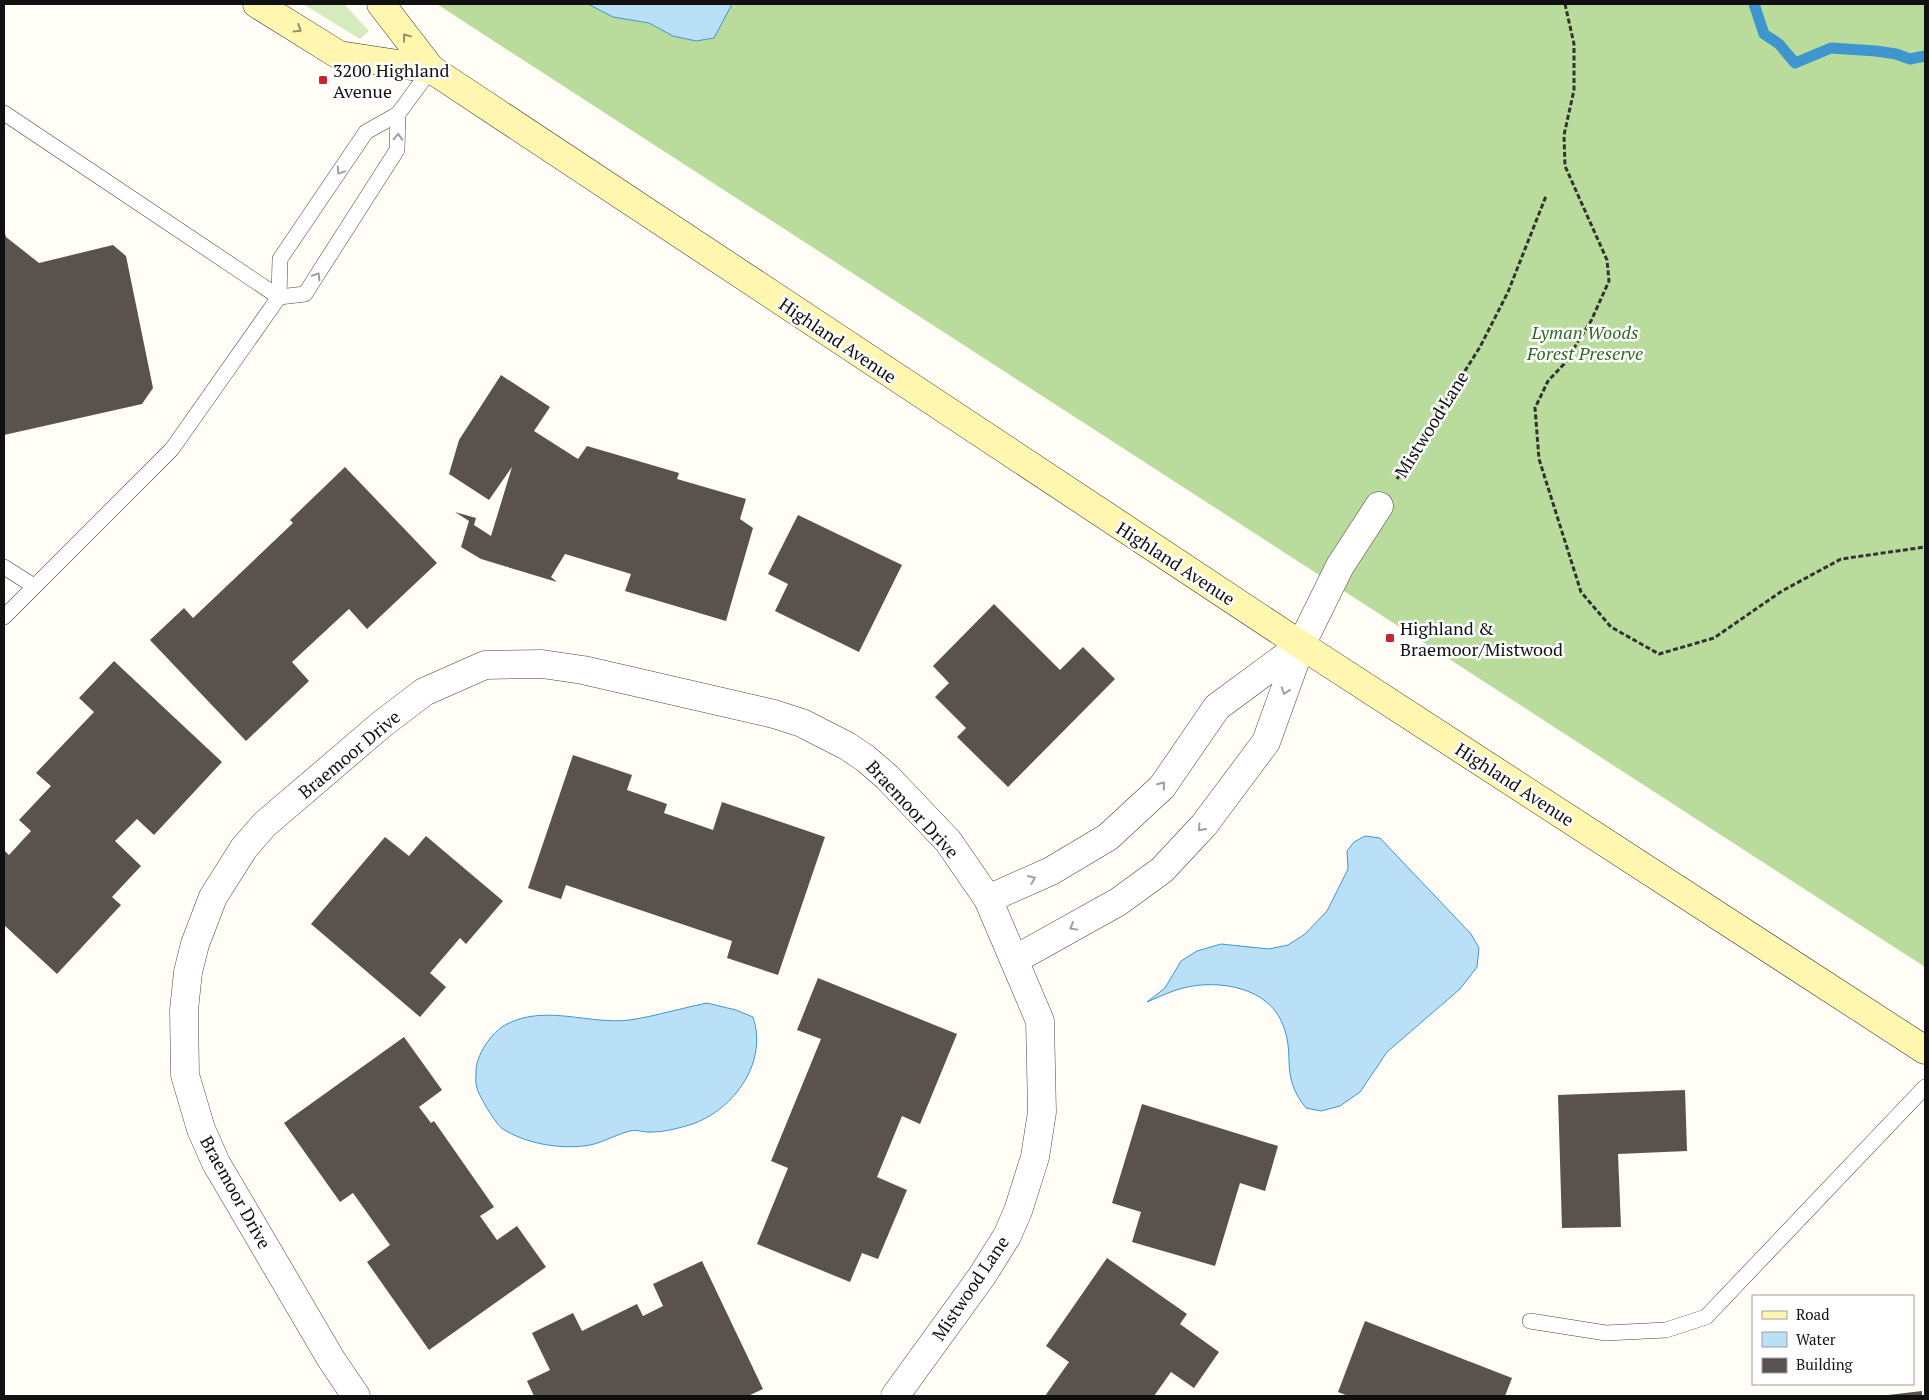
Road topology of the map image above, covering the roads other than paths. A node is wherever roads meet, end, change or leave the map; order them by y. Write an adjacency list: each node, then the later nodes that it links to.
1 (257, 4): 3 (main road, Highland Avenue, one-way to 3)
2 (381, 4): 3 (main road, Highland Avenue, one-way to 2)
3 (431, 69): 5 (lane); 11 (main road, Highland Avenue)
4 (4, 112): 6 (lane)
5 (398, 114): 6 (lane, one-way to 6); 6 (lane, one-way to 5)
6 (279, 297): 9 (lane)
7 (1379, 506): 11 (street)
8 (4, 567): 9 (lane)
9 (34, 586): 10 (lane)
10 (4, 617)
11 (1301, 645): 12 (street, one-way to 11); 13 (street, one-way to 13); 14 (main road, Highland Avenue)
12 (988, 899): 13 (street, Braemoor Drive); 17 (street, Braemoor Drive)
13 (1010, 950): 18 (street, Mistwood Lane)
14 (1925, 1050)
15 (1925, 1087): 16 (lane)
16 (1530, 1321)
17 (356, 1396)
18 (895, 1396)

